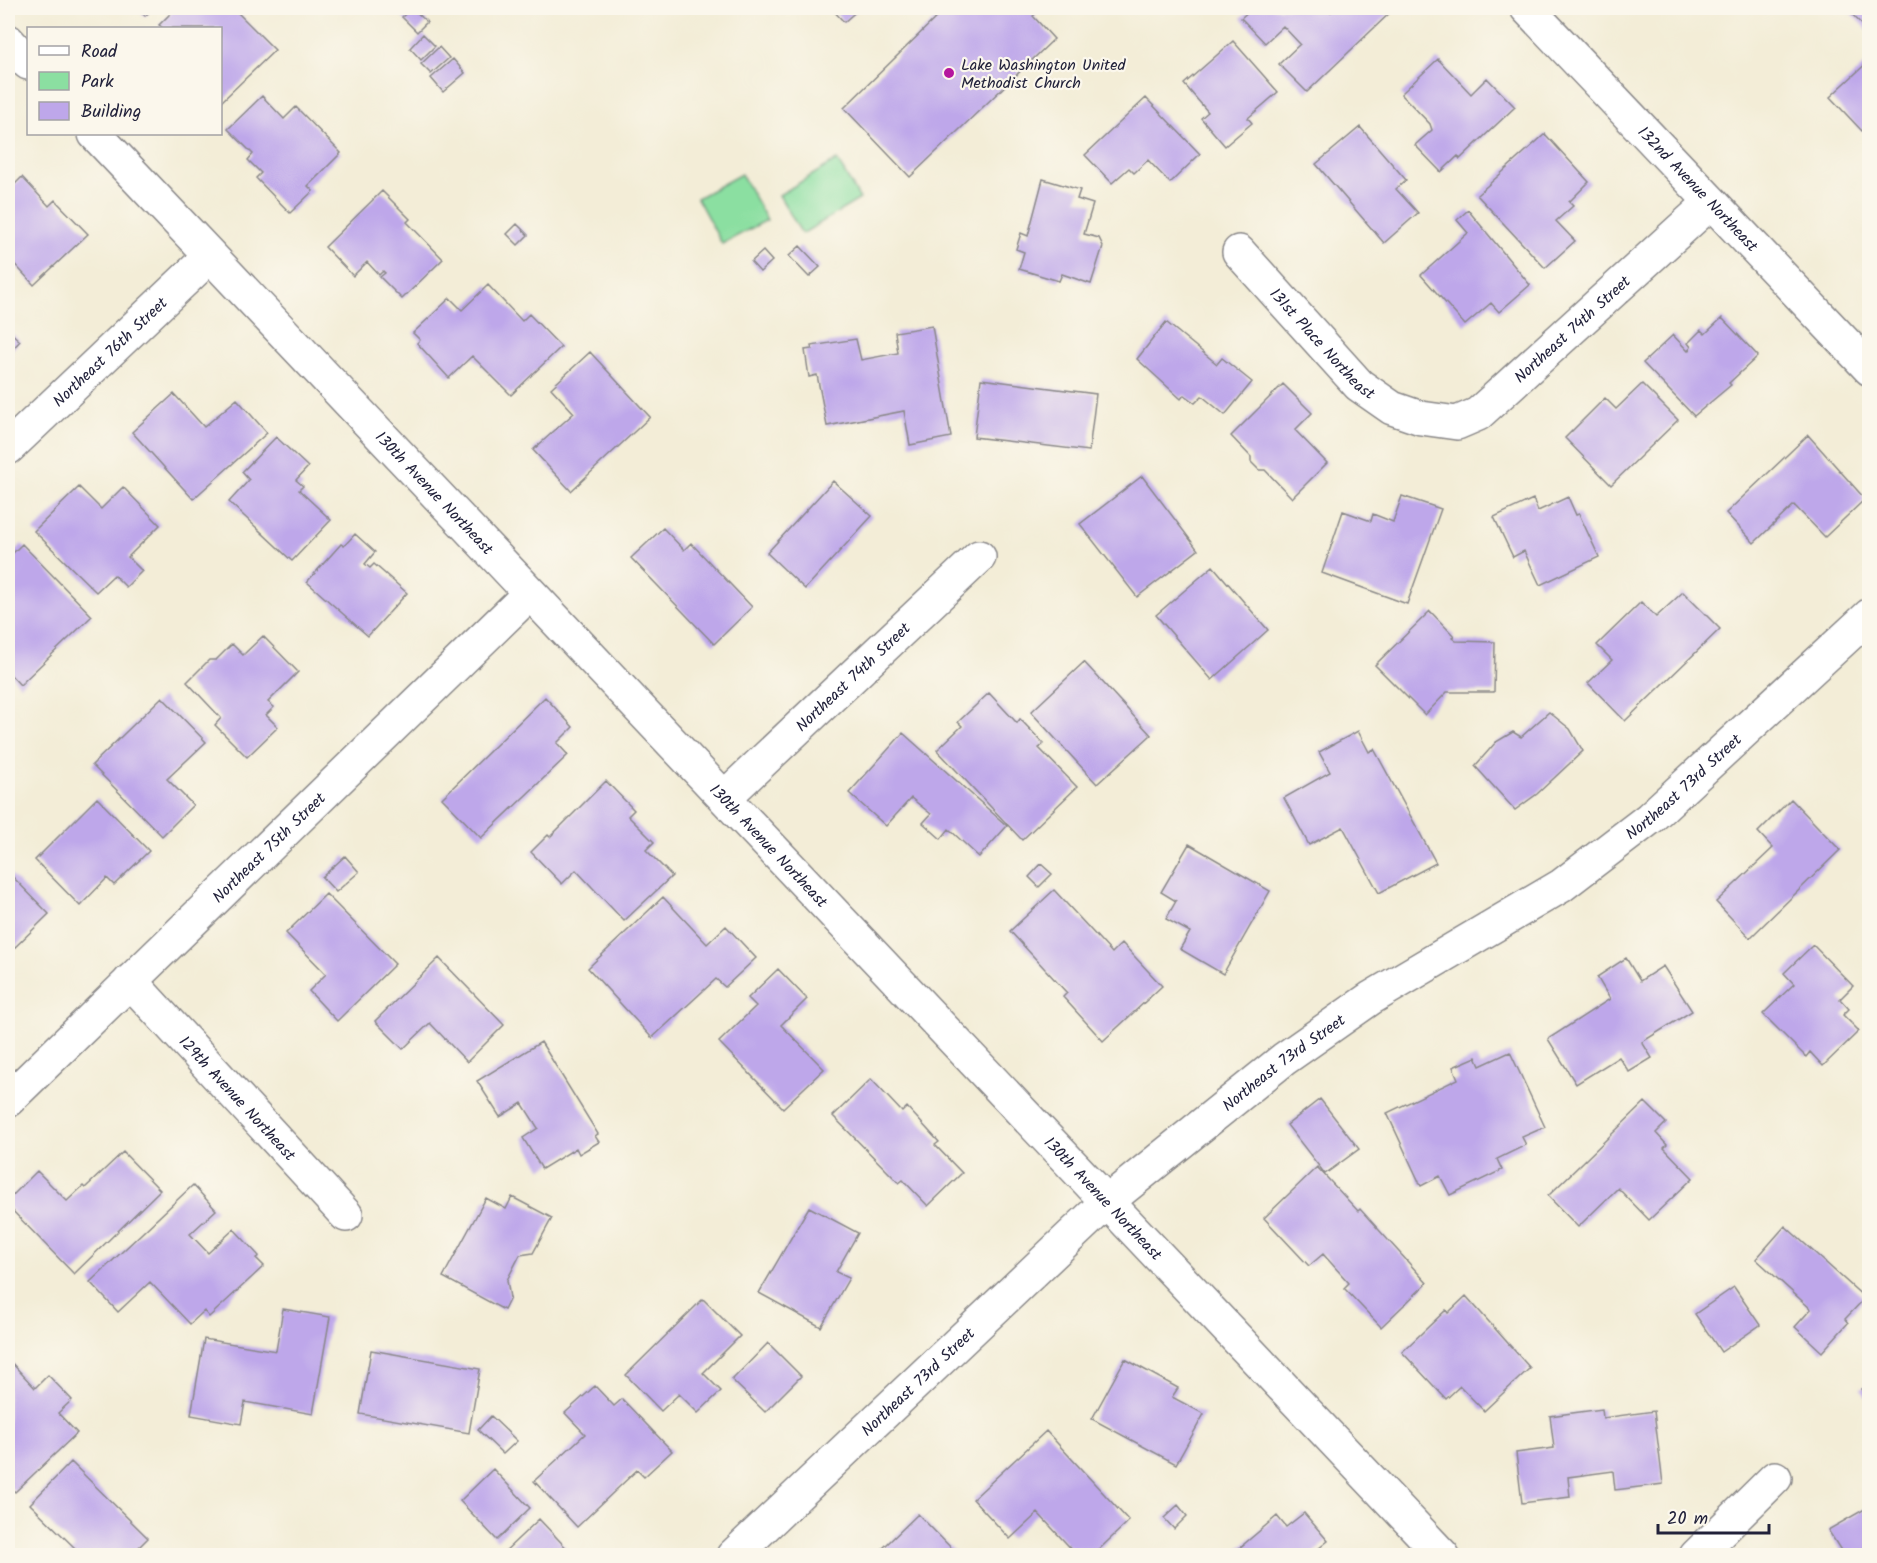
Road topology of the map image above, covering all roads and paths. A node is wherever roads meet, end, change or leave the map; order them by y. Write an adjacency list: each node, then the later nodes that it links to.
1 (1527, 8): 5 (street, 132nd Avenue Northeast)
2 (8, 41): 3 (street)
3 (27, 62)
4 (96, 135): 7 (street, 130th Avenue Northeast)
5 (1711, 202): 8 (street, 132nd Avenue Northeast); 9 (street, Northeast 74th Street)
6 (1239, 252): 9 (street, 131st Place Northeast)
7 (210, 256): 10 (street, Northeast 76th Street); 12 (street, 130th Avenue Northeast)
8 (1869, 369)
9 (1421, 418)
10 (8, 448)
11 (979, 557): 14 (street, Northeast 74th Street)
12 (529, 594): 14 (street, 130th Avenue Northeast); 15 (street, Northeast 75th Street)
13 (1869, 615): 17 (street, Northeast 73rd Street)
14 (726, 796): 17 (street, 130th Avenue Northeast)
15 (130, 981): 16 (street, Northeast 75th Street); 18 (street, 129th Avenue Northeast)
16 (8, 1100)
17 (1109, 1200): 20 (street, 130th Avenue Northeast); 21 (street, Northeast 73rd Street)
18 (346, 1215)
19 (1775, 1478): 22 (street)
20 (1435, 1553)
21 (733, 1556)
22 (1696, 1556)

